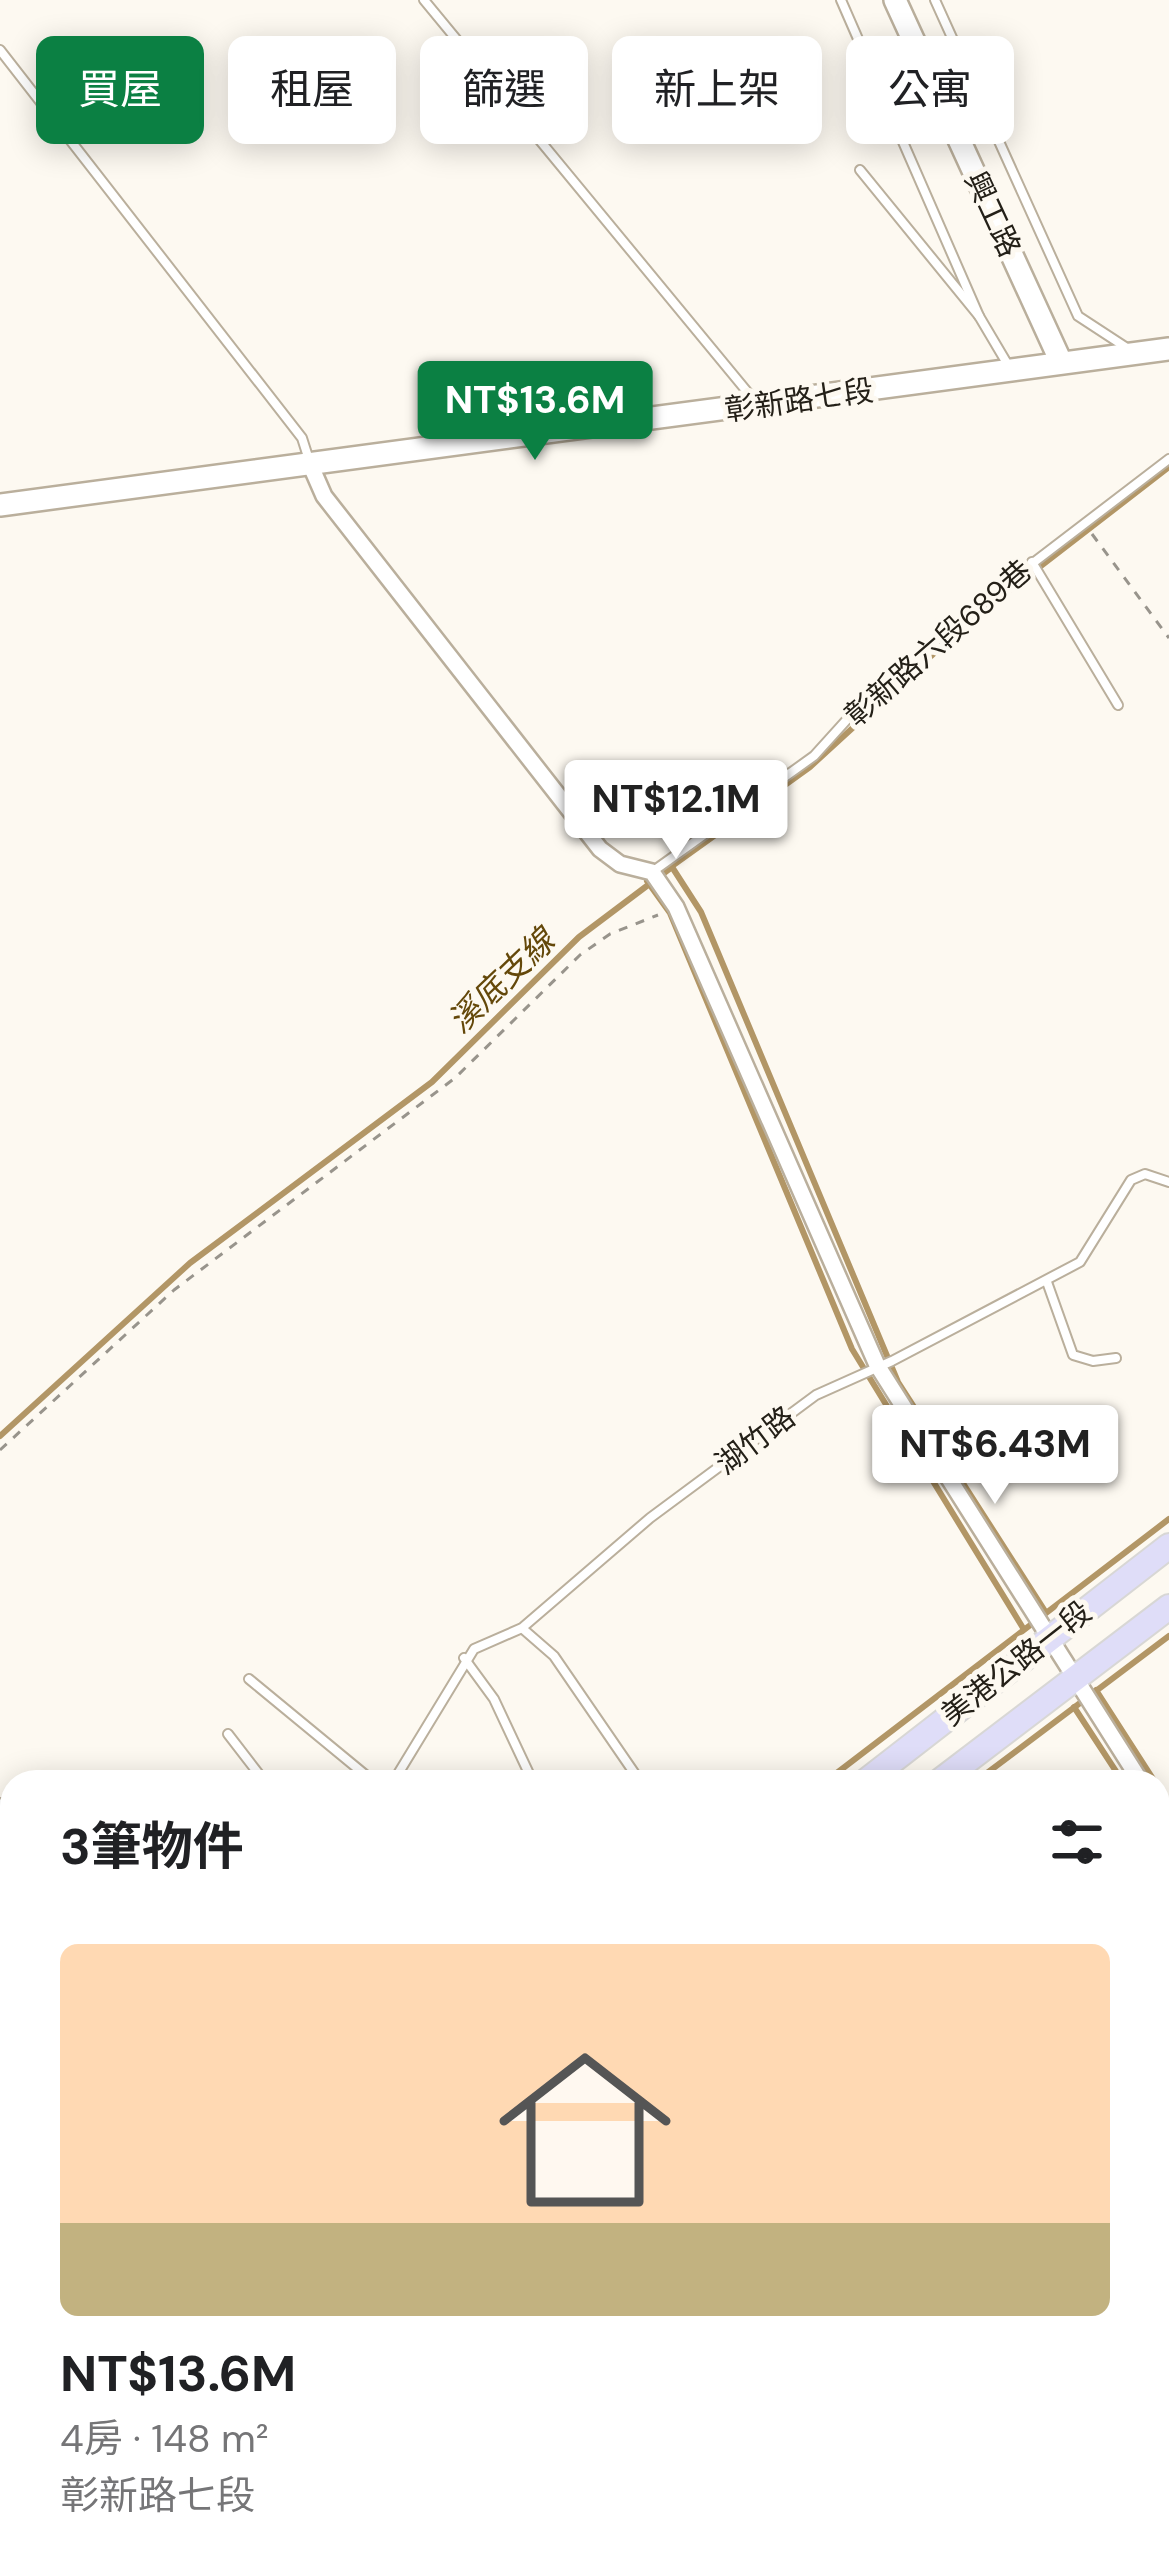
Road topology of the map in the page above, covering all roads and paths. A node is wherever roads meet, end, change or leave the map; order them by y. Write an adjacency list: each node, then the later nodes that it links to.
1 (424, 0): 12 (lane)
2 (841, 0): 7 (lane)
3 (895, 0): 10 (street, 興工路)
4 (934, 0): 9 (lane)
5 (0, 50): 14 (lane)
6 (860, 170): 7 (lane)
7 (980, 316): 11 (lane)
8 (1169, 349): 9 (street, 彰新路七段)
9 (1132, 351): 10 (street, 彰新路七段)
10 (1061, 362): 11 (street, 彰新路七段)
11 (1012, 371): 12 (street, 彰新路七段)
12 (758, 406): 14 (street, 彰新路七段)
13 (1169, 459): 16 (lane, 彰新路六段689巷)
14 (310, 464): 15 (street, 彰新路七段); 20 (street)
15 (0, 506)
16 (1084, 523): 17 (lane, 彰新路六段689巷); 18 (path)
17 (1032, 562): 19 (lane); 20 (lane, 彰新路六段689巷)
18 (1169, 638)
19 (1118, 705)
20 (652, 872): 21 (street)
21 (676, 907): 25 (street); 26 (path)
22 (1169, 1183): 23 (lane, 湖竹路)
23 (1047, 1282): 24 (lane); 25 (lane, 湖竹路)
24 (1116, 1358)
25 (877, 1365): 29 (lane, 湖竹路); 30 (street)
26 (0, 1450)
27 (1169, 1546): 30 (main road, 美港公路一段)
28 (1169, 1607): 32 (main road, 美港公路一段)
29 (522, 1628): 31 (lane, 湖竹路); 39 (lane)
30 (1046, 1638): 32 (street); 40 (main road, 美港公路一段)
31 (464, 1658): 37 (lane); 38 (lane)
32 (1073, 1676): 41 (main road, 美港公路一段); 42 (street)
33 (249, 1679): 36 (lane)
34 (228, 1734): 35 (lane)
35 (256, 1770)
36 (359, 1770)
37 (399, 1770)
38 (527, 1770)
39 (632, 1770)
40 (880, 1770)
41 (954, 1770)
42 (1133, 1770)

